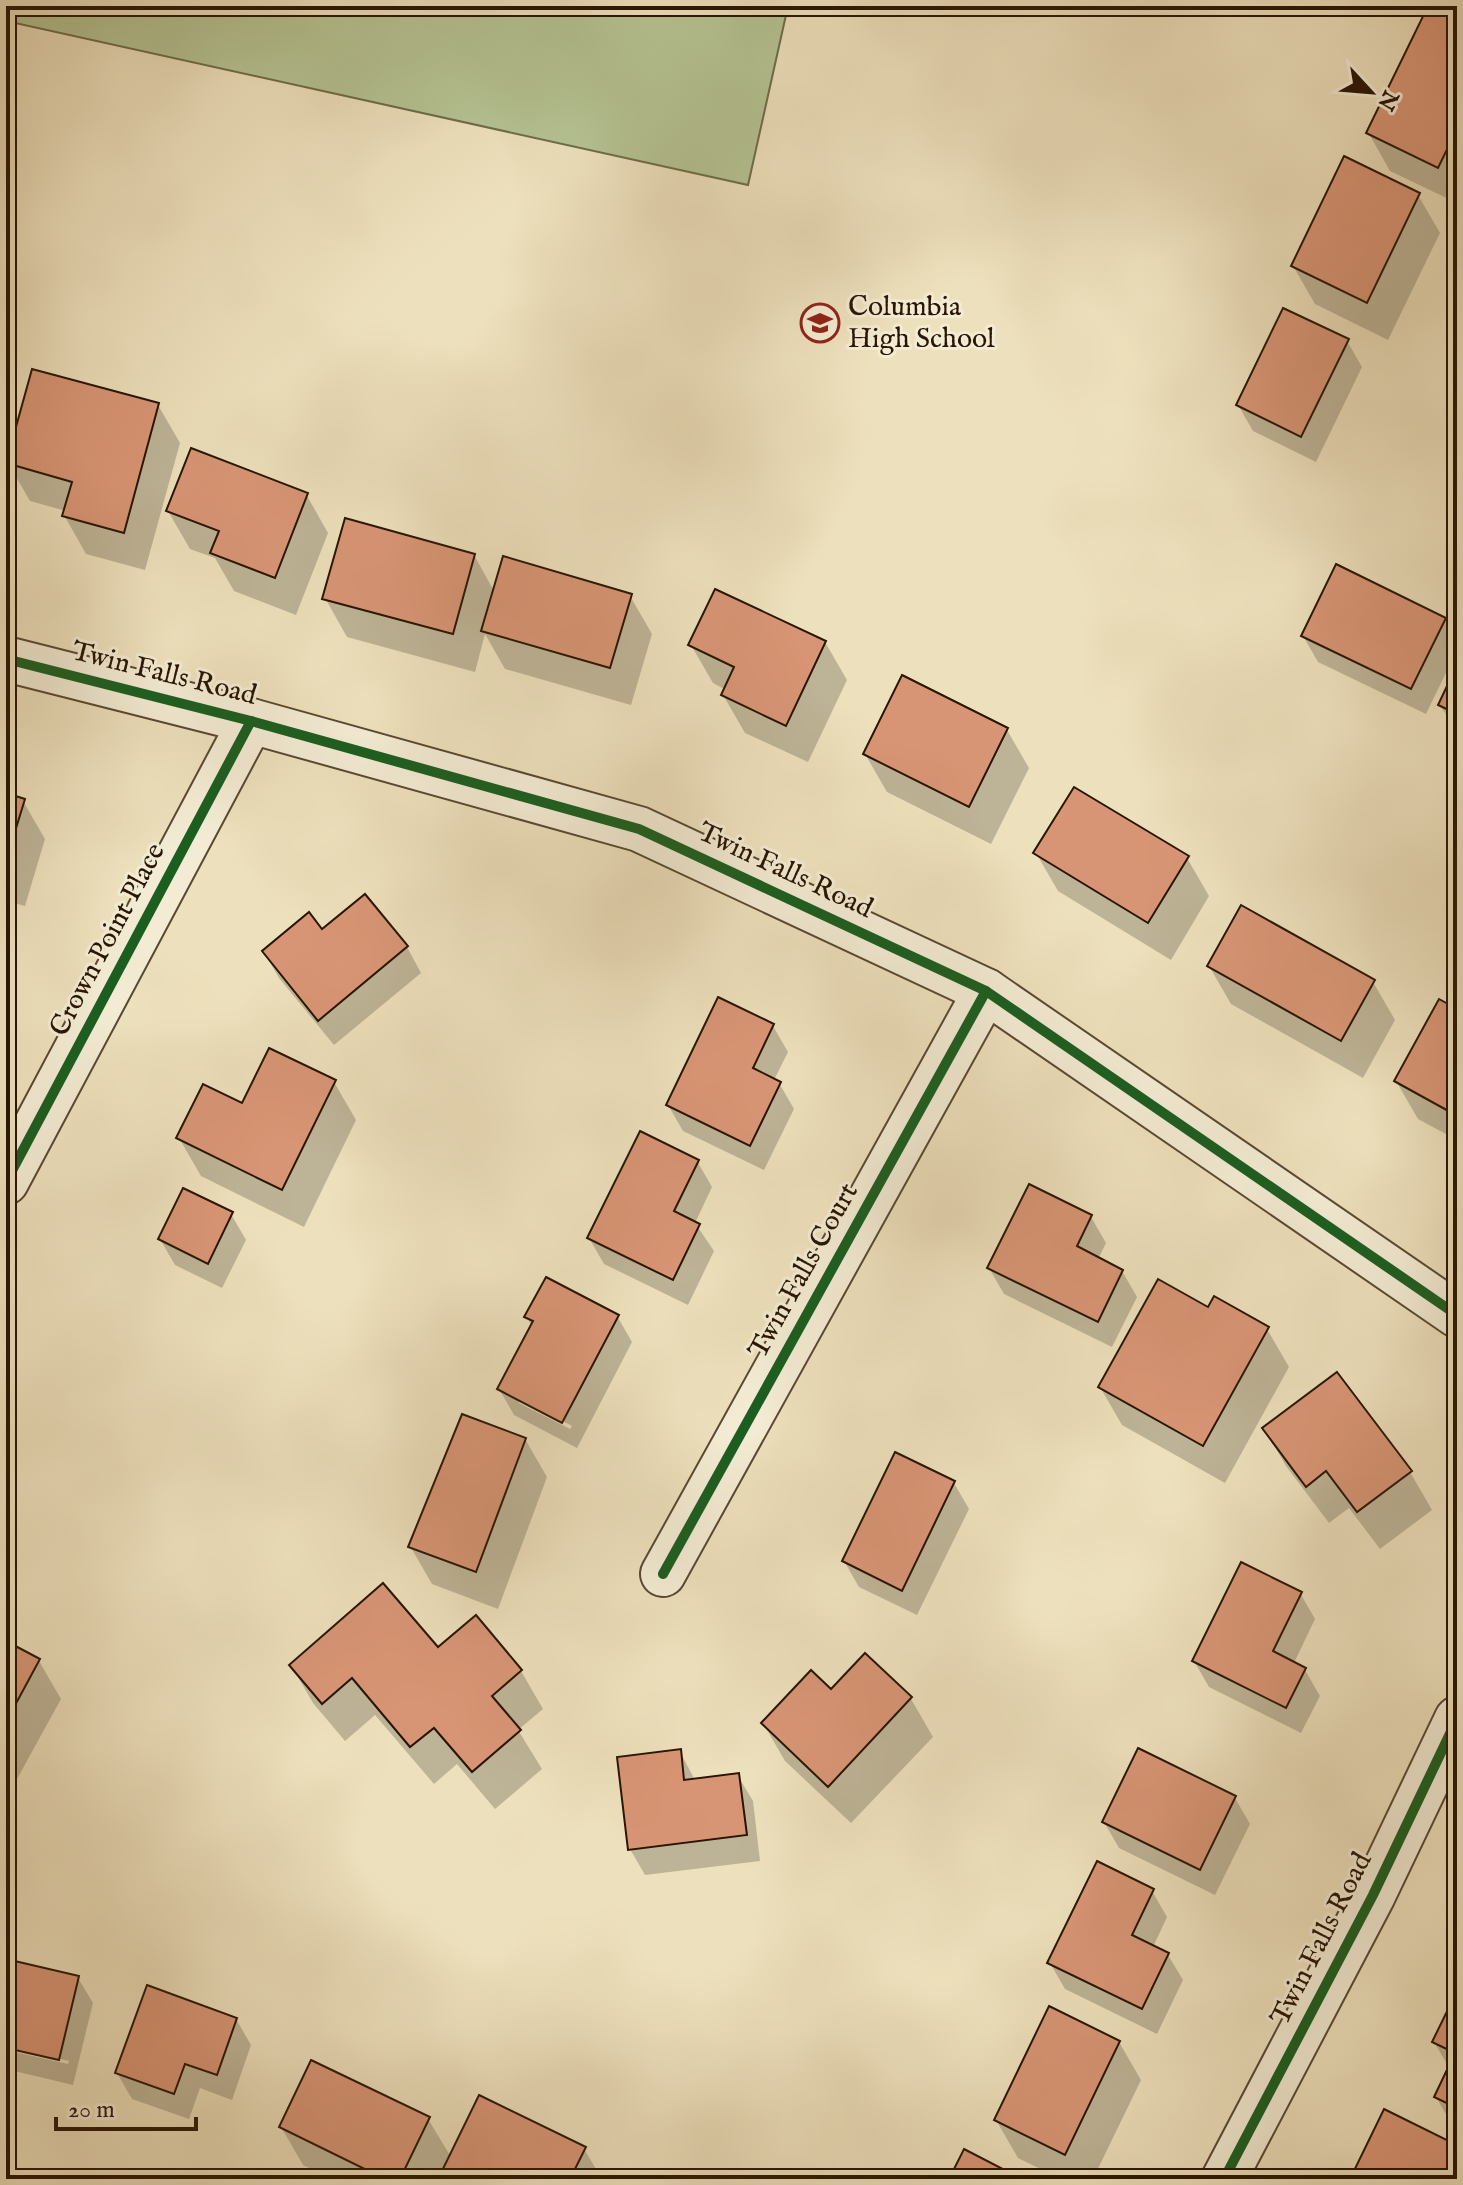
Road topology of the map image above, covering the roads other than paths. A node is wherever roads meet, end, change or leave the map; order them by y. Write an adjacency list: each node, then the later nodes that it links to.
1 (6, 659): 2 (street, Twin Falls Road)
2 (251, 721): 3 (street, Twin Falls Road); 4 (street, Crown Point Place)
3 (986, 991): 5 (street, Twin Falls Road); 6 (street, Twin Falls Court)
4 (6, 1182)
5 (1457, 1315)
6 (663, 1574)
7 (1457, 1719): 8 (street, Twin Falls Road)
8 (1224, 2179)

